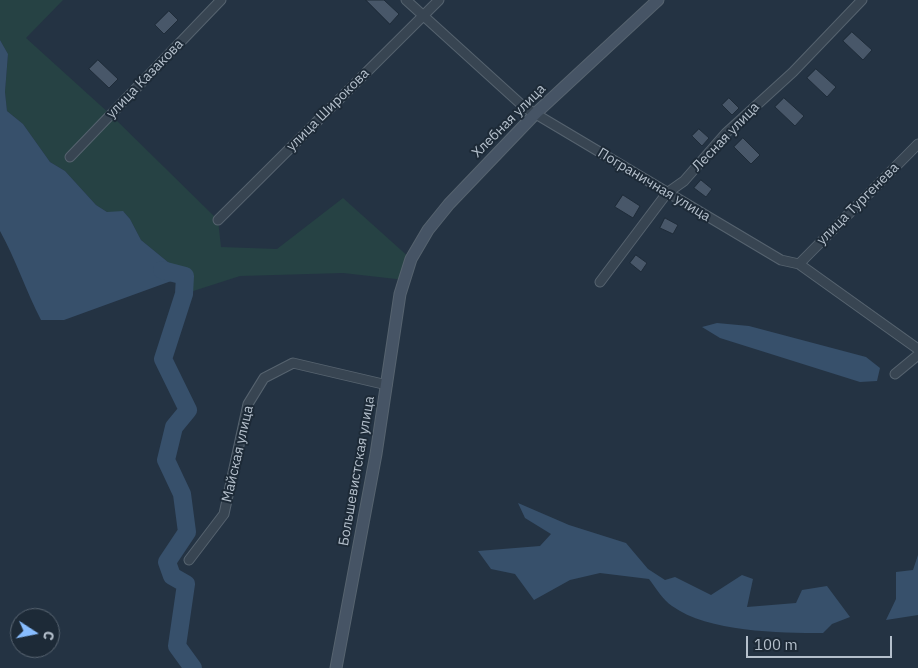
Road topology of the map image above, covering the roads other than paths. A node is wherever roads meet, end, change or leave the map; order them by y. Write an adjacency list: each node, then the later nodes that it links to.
1 (220, 0): 9 (street, улица Казакова)
2 (406, 0): 6 (street, Пограничная улица)
3 (438, 0): 6 (street, улица Широкова)
4 (658, 0): 7 (street, Хлебная улица)
5 (862, 0): 10 (street, Лесная улица)
6 (423, 15): 7 (street, Пограничная улица); 11 (street, улица Широкова)
7 (536, 113): 10 (street, Пограничная улица); 13 (street, Хлебная улица)
8 (918, 144): 12 (street, улица Тургенева)
9 (70, 157)
10 (667, 193): 12 (street, Пограничная улица); 14 (street, Лесная улица)
11 (218, 220)
12 (799, 264): 15 (street, Пограничная улица)
13 (405, 280): 18 (street, Большевистская улица)
14 (600, 282)
15 (918, 349)
16 (918, 355): 17 (street)
17 (895, 374)
18 (387, 385): 19 (street, Майская улица); 20 (street, Большевистская улица)
19 (189, 560)
20 (336, 668)

